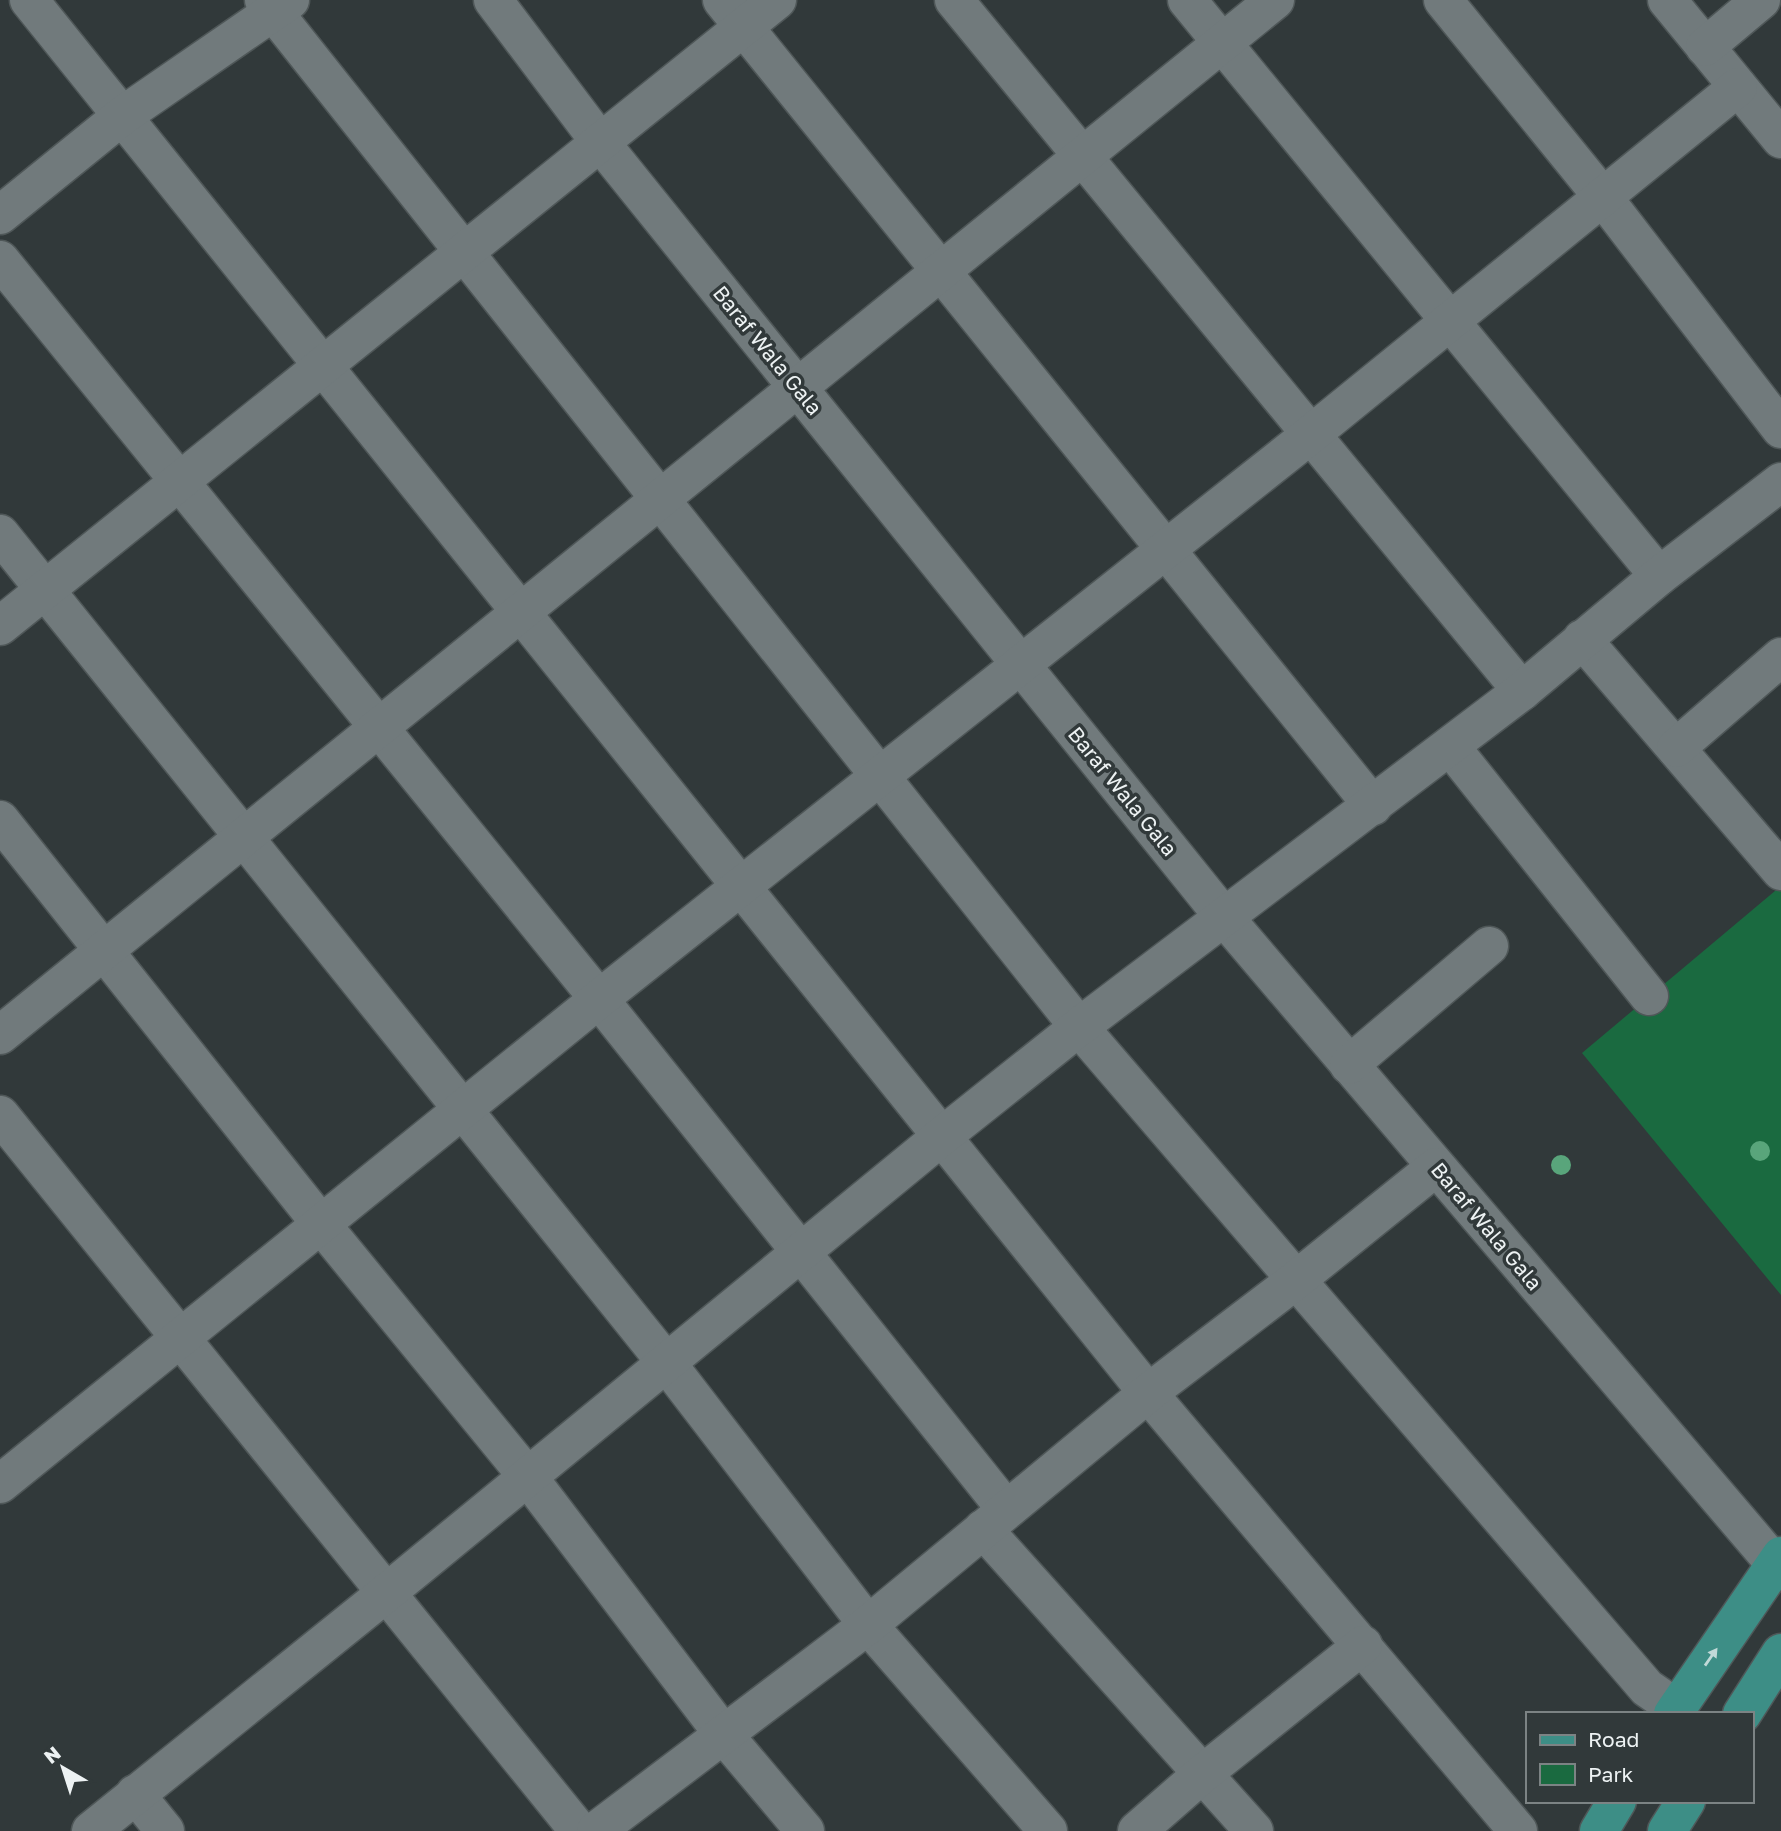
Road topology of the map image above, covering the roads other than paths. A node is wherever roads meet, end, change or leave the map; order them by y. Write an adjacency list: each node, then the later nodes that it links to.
1 (29, 0): 15 (street)
2 (493, 0): 17 (street, Baraf Wala Gala)
3 (777, 0): 11 (street)
4 (954, 0): 18 (street)
5 (1188, 0): 12 (street)
6 (1275, 0): 12 (street)
7 (1443, 0): 19 (street)
8 (1667, 0): 13 (street)
9 (1761, 0): 13 (street)
10 (276, 4): 15 (street); 21 (street)
11 (733, 14): 17 (street); 23 (street)
12 (1222, 43): 18 (street); 24 (street)
13 (1705, 47): 14 (street)
14 (1738, 87): 16 (street); 19 (street)
15 (122, 116): 20 (street); 25 (street)
16 (1781, 139)
17 (600, 142): 21 (street); 26 (street, Baraf Wala Gala)
18 (1082, 156): 23 (street); 28 (street)
19 (1602, 196): 24 (street); 27 (street)
20 (0, 215)
21 (463, 253): 25 (street); 31 (street)
22 (0, 260): 30 (street)
23 (941, 272): 26 (street); 33 (street)
24 (1450, 319): 28 (street); 34 (street)
25 (322, 366): 30 (street); 36 (street)
26 (798, 387): 31 (street); 40 (street, Baraf Wala Gala)
27 (1781, 429)
28 (1310, 435): 33 (street); 41 (street)
29 (1781, 481): 34 (street)
30 (179, 482): 35 (street); 42 (street)
31 (659, 499): 36 (street); 45 (street)
32 (0, 534): 35 (street)
33 (1165, 549): 40 (street); 46 (street)
34 (1659, 576): 38 (street)
35 (45, 590): 37 (street); 48 (street)
36 (521, 612): 42 (street); 50 (street)
37 (0, 626)
38 (1582, 639): 41 (street); 44 (street)
39 (1781, 657): 44 (street)
40 (1022, 665): 45 (street); 51 (street, Baraf Wala Gala)
41 (1522, 691): 43 (street)
42 (378, 728): 48 (street); 55 (street)
43 (1450, 746): 46 (street); 54 (street)
44 (1676, 748): 49 (street)
45 (881, 777): 50 (street); 56 (street)
46 (1373, 806): 51 (street)
47 (0, 820): 53 (street)
48 (243, 837): 53 (street); 59 (street)
49 (1781, 870)
50 (740, 886): 55 (street); 61 (street)
51 (1224, 917): 56 (street); 58 (street, Baraf Wala Gala)
52 (1489, 946): 58 (street)
53 (105, 950): 57 (street); 63 (street)
54 (1649, 996)
55 (599, 999): 59 (street); 64 (street)
56 (1079, 1027): 61 (street); 65 (street)
57 (0, 1035)
58 (1349, 1065): 62 (street, Baraf Wala Gala)
59 (464, 1110): 63 (street); 67 (street)
60 (0, 1115): 66 (street)
61 (941, 1137): 64 (street); 68 (street)
62 (1436, 1167): 65 (street); 72 (street, Baraf Wala Gala)
63 (321, 1224): 66 (street); 69 (street)
64 (799, 1251): 67 (street); 71 (street)
65 (1296, 1280): 68 (street); 77 (street)
66 (180, 1339): 70 (street); 73 (street)
67 (665, 1362): 69 (street); 74 (street)
68 (1148, 1393): 71 (street); 75 (street)
69 (528, 1477): 73 (street); 79 (street)
70 (0, 1484)
71 (994, 1519): 74 (street); 80 (street)
72 (1778, 1561): 77 (main road, one-way to 72)
73 (385, 1594): 81 (street); 86 (street)
74 (869, 1625): 79 (street); 89 (street)
75 (1363, 1645): 80 (street); 92 (street)
76 (1781, 1653): 78 (main road)
77 (1675, 1711)
78 (1743, 1712)
79 (724, 1735): 87 (street); 88 (street)
80 (1201, 1775): 90 (street); 91 (street)
81 (135, 1794): 84 (street); 85 (street)
82 (1616, 1803): 93 (main road)
83 (1685, 1803): 94 (main road)
84 (91, 1831)
85 (165, 1831)
86 (579, 1831)
87 (596, 1831)
88 (805, 1831)
89 (1048, 1831)
90 (1137, 1831)
91 (1254, 1831)
92 (1518, 1831)
93 (1598, 1831)
94 (1667, 1831)

